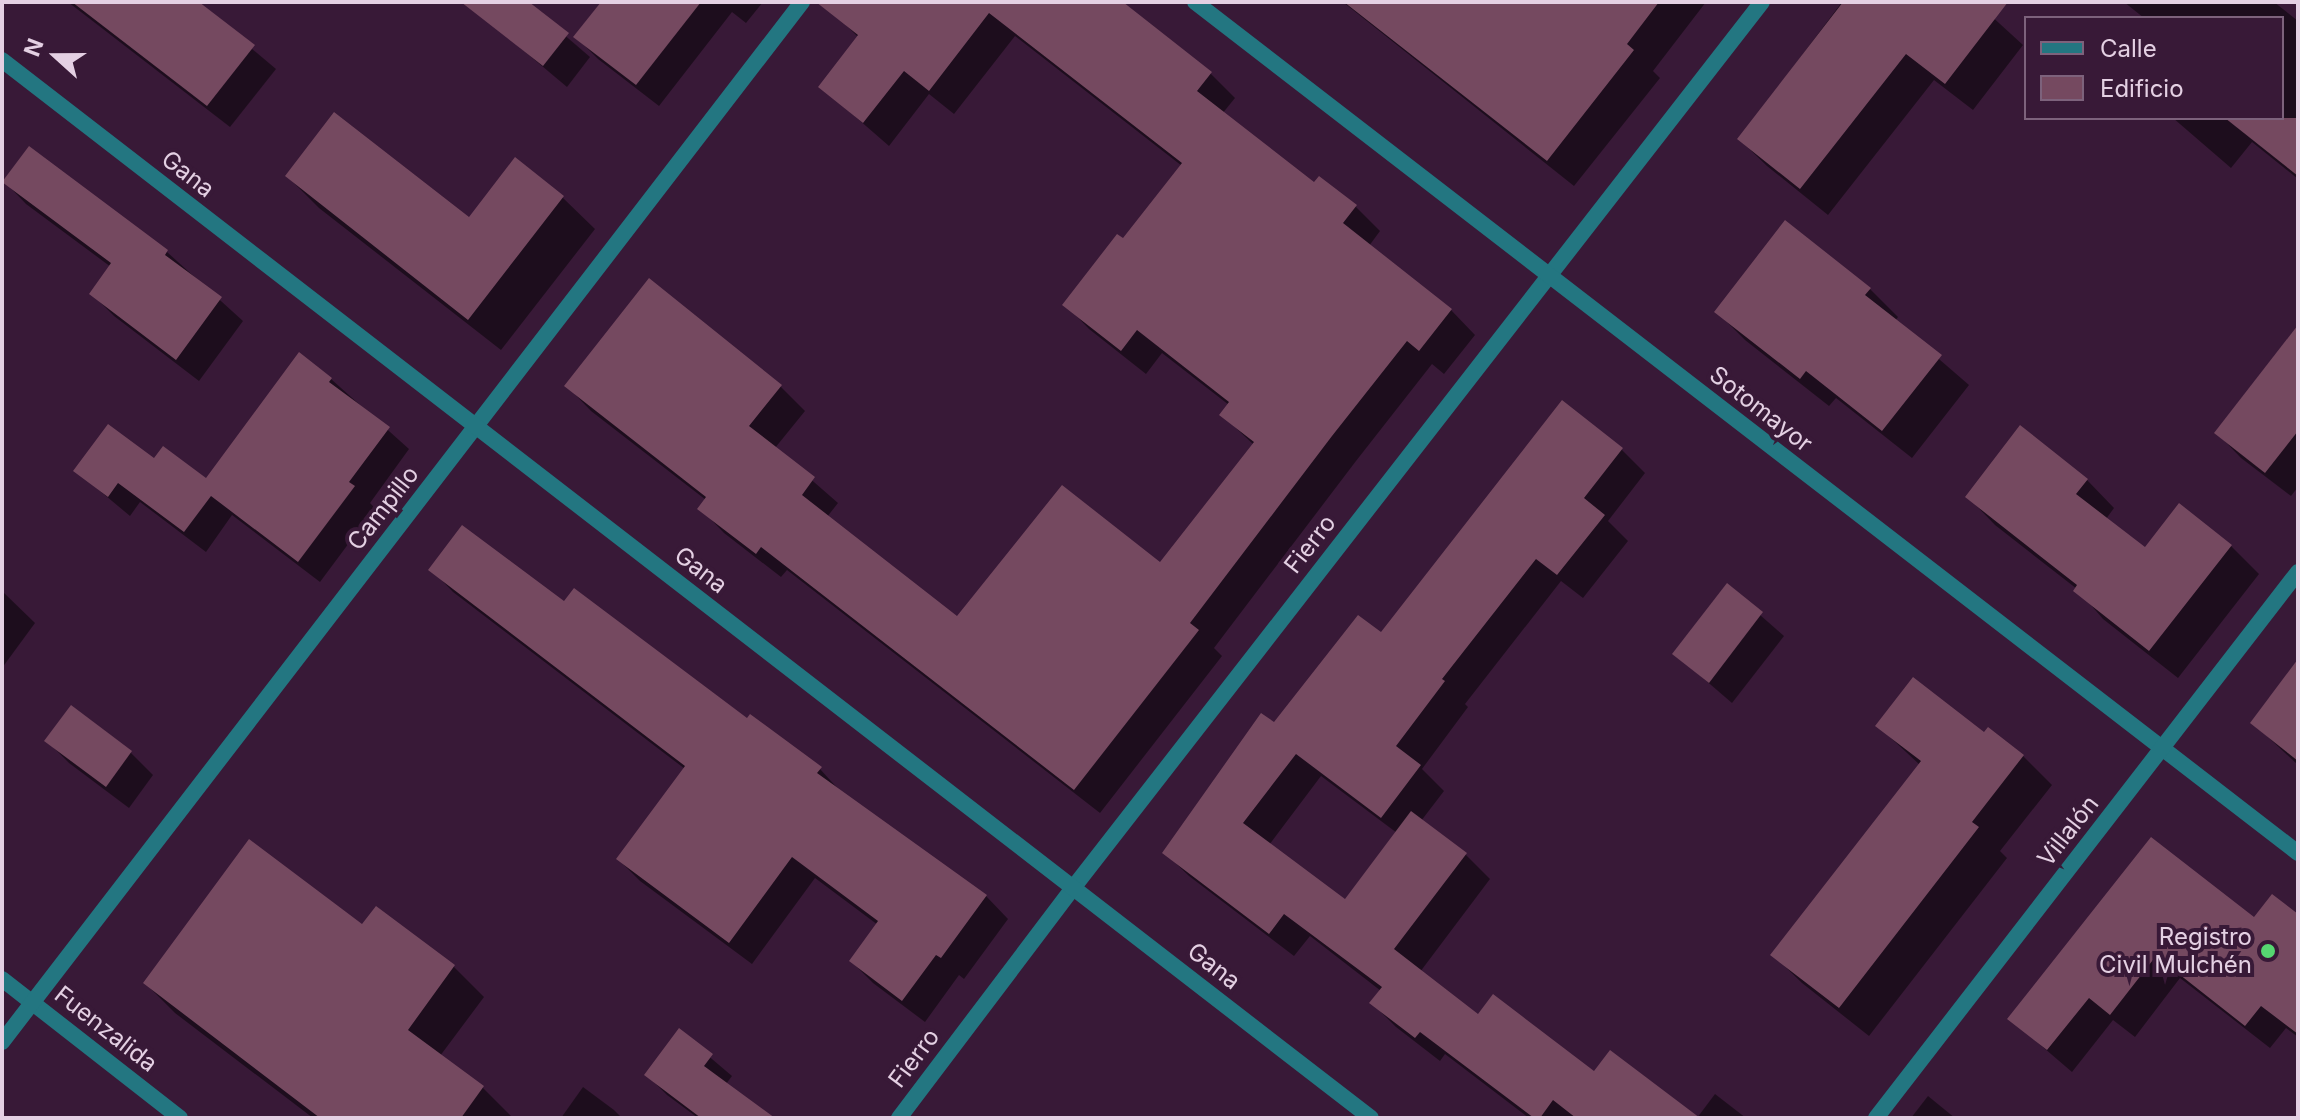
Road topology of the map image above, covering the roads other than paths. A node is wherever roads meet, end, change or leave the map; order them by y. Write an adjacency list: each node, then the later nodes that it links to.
1 (802, 2): 6 (street, Campillo)
2 (1195, 2): 5 (street, Sotomayor)
3 (1762, 2): 5 (street, Fierro)
4 (2, 60): 6 (street, Gana)
5 (1550, 275): 8 (street, Sotomayor); 10 (street, Fierro)
6 (476, 427): 10 (street, Gana); 12 (street, Campillo)
7 (2298, 572): 8 (street, Villalón)
8 (2162, 748): 9 (street, Sotomayor); 17 (street, Villalón)
9 (2298, 853)
10 (1073, 888): 15 (street, Fierro); 16 (street, Gana)
11 (2, 979): 12 (street, Fuenzalida)
12 (33, 1003): 13 (street, Campillo); 14 (street, Fuenzalida)
13 (2, 1042)
14 (180, 1118)
15 (899, 1118)
16 (1371, 1118)
17 (1876, 1118)

